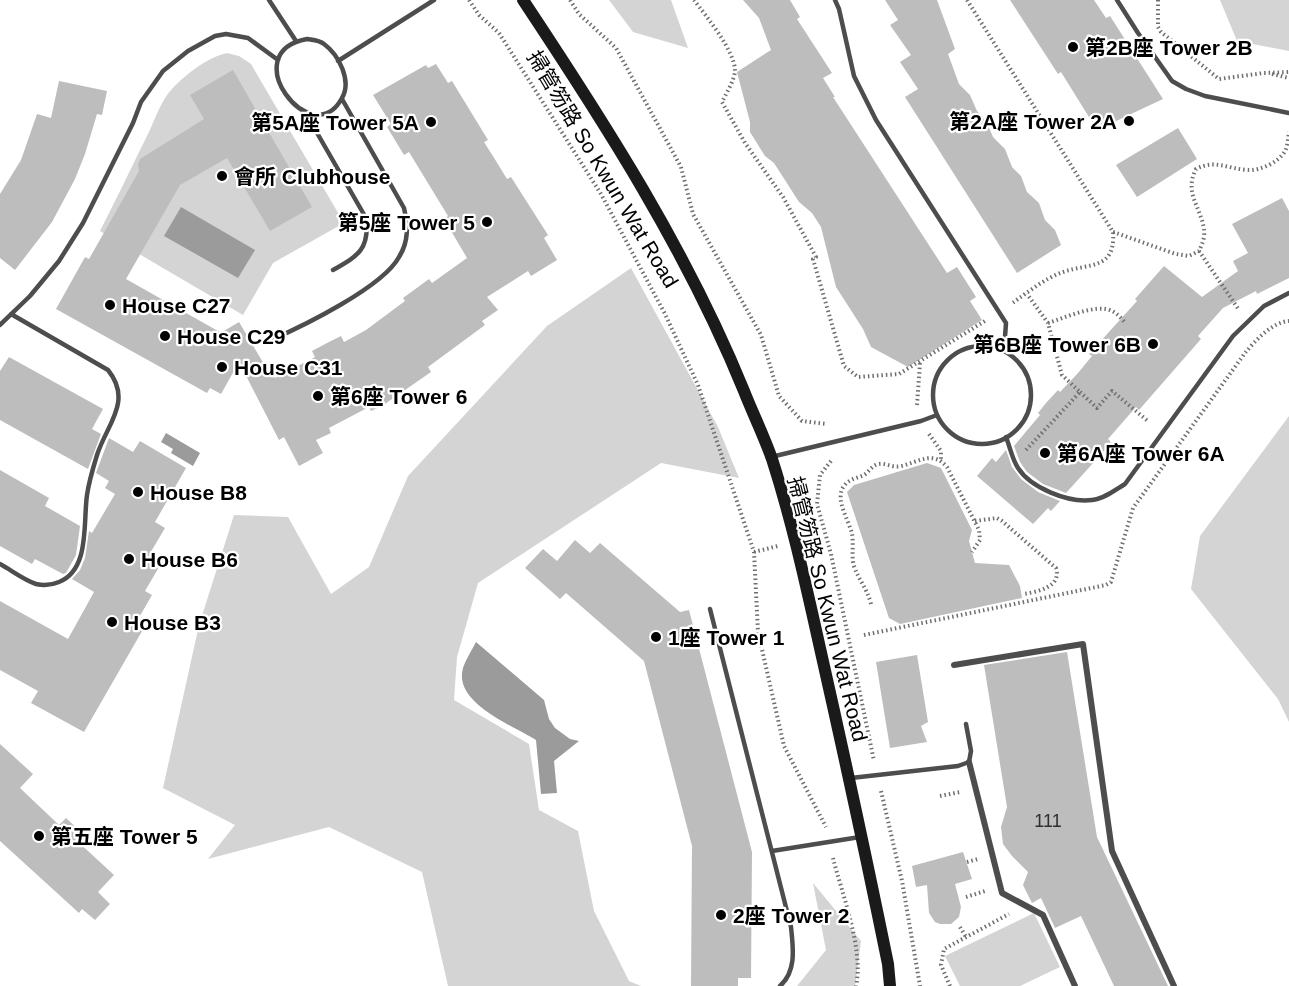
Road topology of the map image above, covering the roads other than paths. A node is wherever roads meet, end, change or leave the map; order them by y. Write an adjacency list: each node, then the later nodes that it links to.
1 (269, 0): 6 (lane)
2 (434, 0): 8 (lane)
3 (523, 0): 20 (street, 掃管笏路 So Kwun Wat Road)
4 (835, 0): 17 (lane)
5 (1117, 0): 11 (lane)
6 (296, 41): 7 (lane); 8 (lane)
7 (278, 60): 10 (lane); 14 (lane)
8 (338, 61): 9 (lane)
9 (342, 99): 10 (lane); 16 (lane)
10 (305, 112): 12 (lane)
11 (1289, 113)
12 (333, 270)
13 (1289, 293): 19 (lane)
14 (11, 314): 15 (lane); 21 (lane)
15 (0, 325)
16 (272, 340)
17 (1004, 351): 18 (lane); 19 (lane)
18 (938, 415): 19 (lane); 20 (lane)
19 (1006, 437)
20 (771, 457): 26 (street, 掃管笏路 So Kwun Wat Road)
21 (0, 564)
22 (710, 609): 28 (lane)
23 (954, 664): 32 (street)
24 (966, 724): 25 (lane)
25 (969, 762): 26 (lane); 31 (street)
26 (849, 778): 27 (street, 掃管笏路 So Kwun Wat Road)
27 (860, 837): 28 (lane); 30 (street, 掃管笏路 So Kwun Wat Road)
28 (772, 851): 29 (lane)
29 (780, 986)
30 (888, 986)
31 (1075, 986)
32 (1174, 986)

